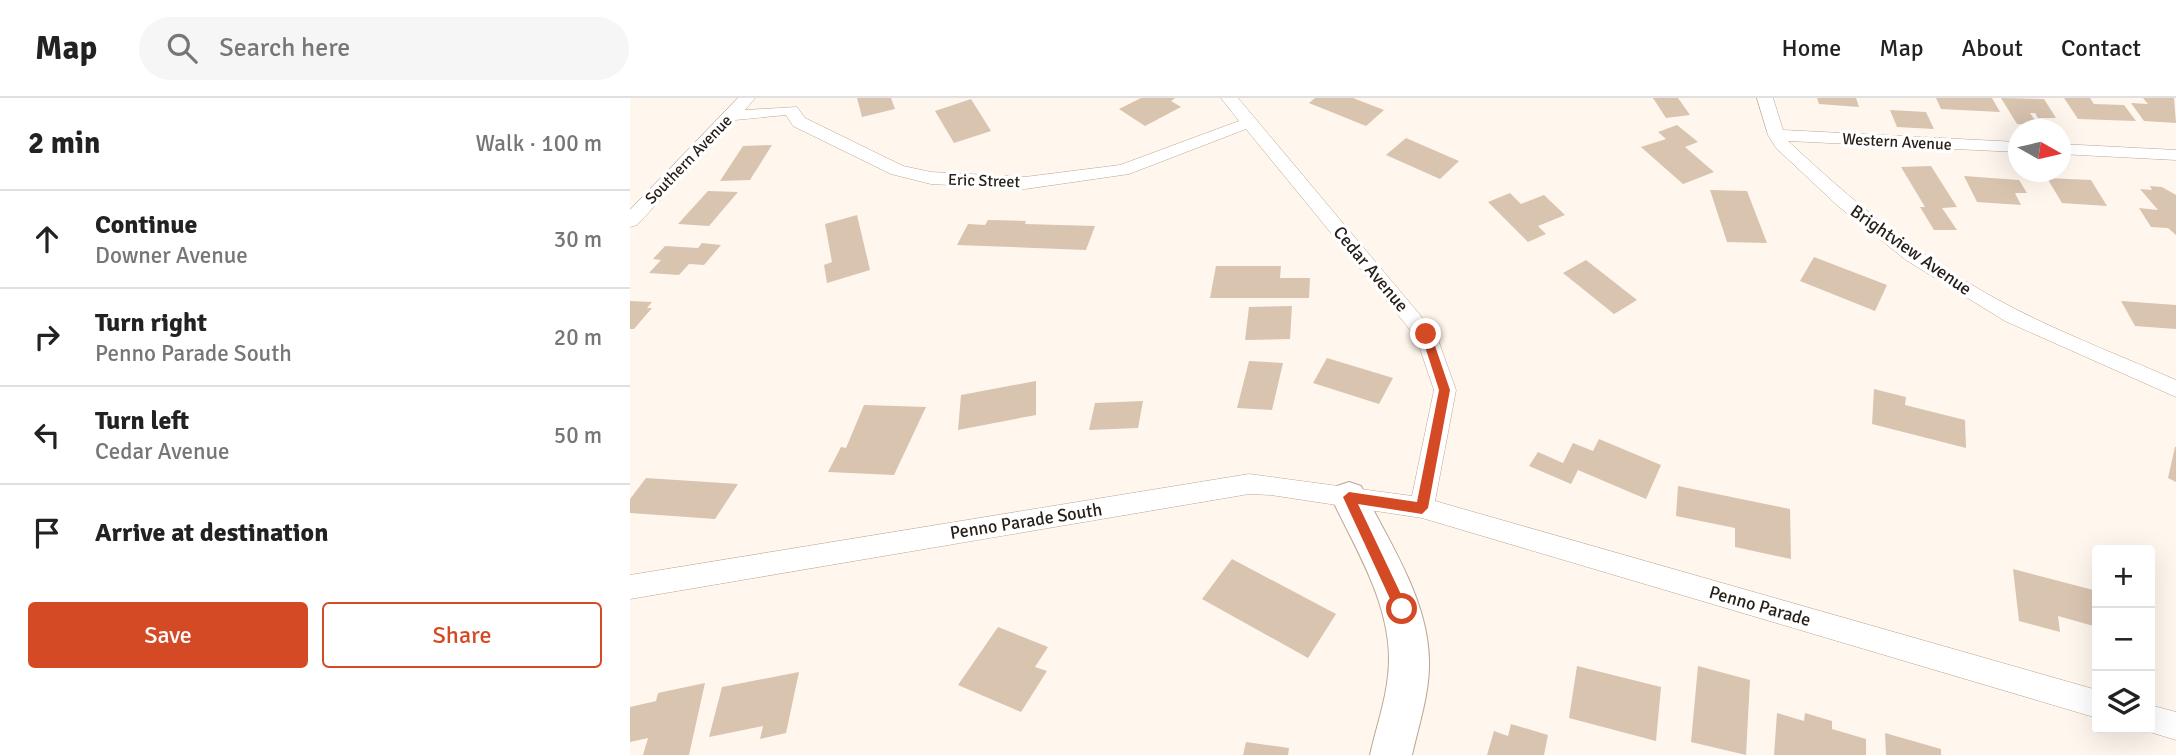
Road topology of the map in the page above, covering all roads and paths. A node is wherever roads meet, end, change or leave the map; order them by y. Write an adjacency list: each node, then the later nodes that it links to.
1 (747, 98): 5 (street, Southern Avenue)
2 (1229, 98): 6 (street, Cedar Avenue)
3 (1765, 98): 7 (street, Brightview Avenue)
4 (791, 104): 5 (street, Eric Street); 6 (street, Eric Street)
5 (730, 116): 11 (street, Southern Avenue)
6 (1248, 123): 14 (street, Cedar Avenue)
7 (1776, 135): 8 (street, Western Avenue); 12 (street, Brightview Avenue)
8 (2008, 147)
9 (2071, 150): 10 (street)
10 (2176, 155)
11 (630, 221)
12 (2176, 389)
13 (1349, 497): 14 (street, Penno Parade South); 15 (street, Penno Parade South); 19 (street)
14 (1422, 508): 16 (street, Penno Parade)
15 (630, 587)
16 (2092, 703)
17 (2155, 720): 18 (street)
18 (2176, 726)
19 (1391, 755)

